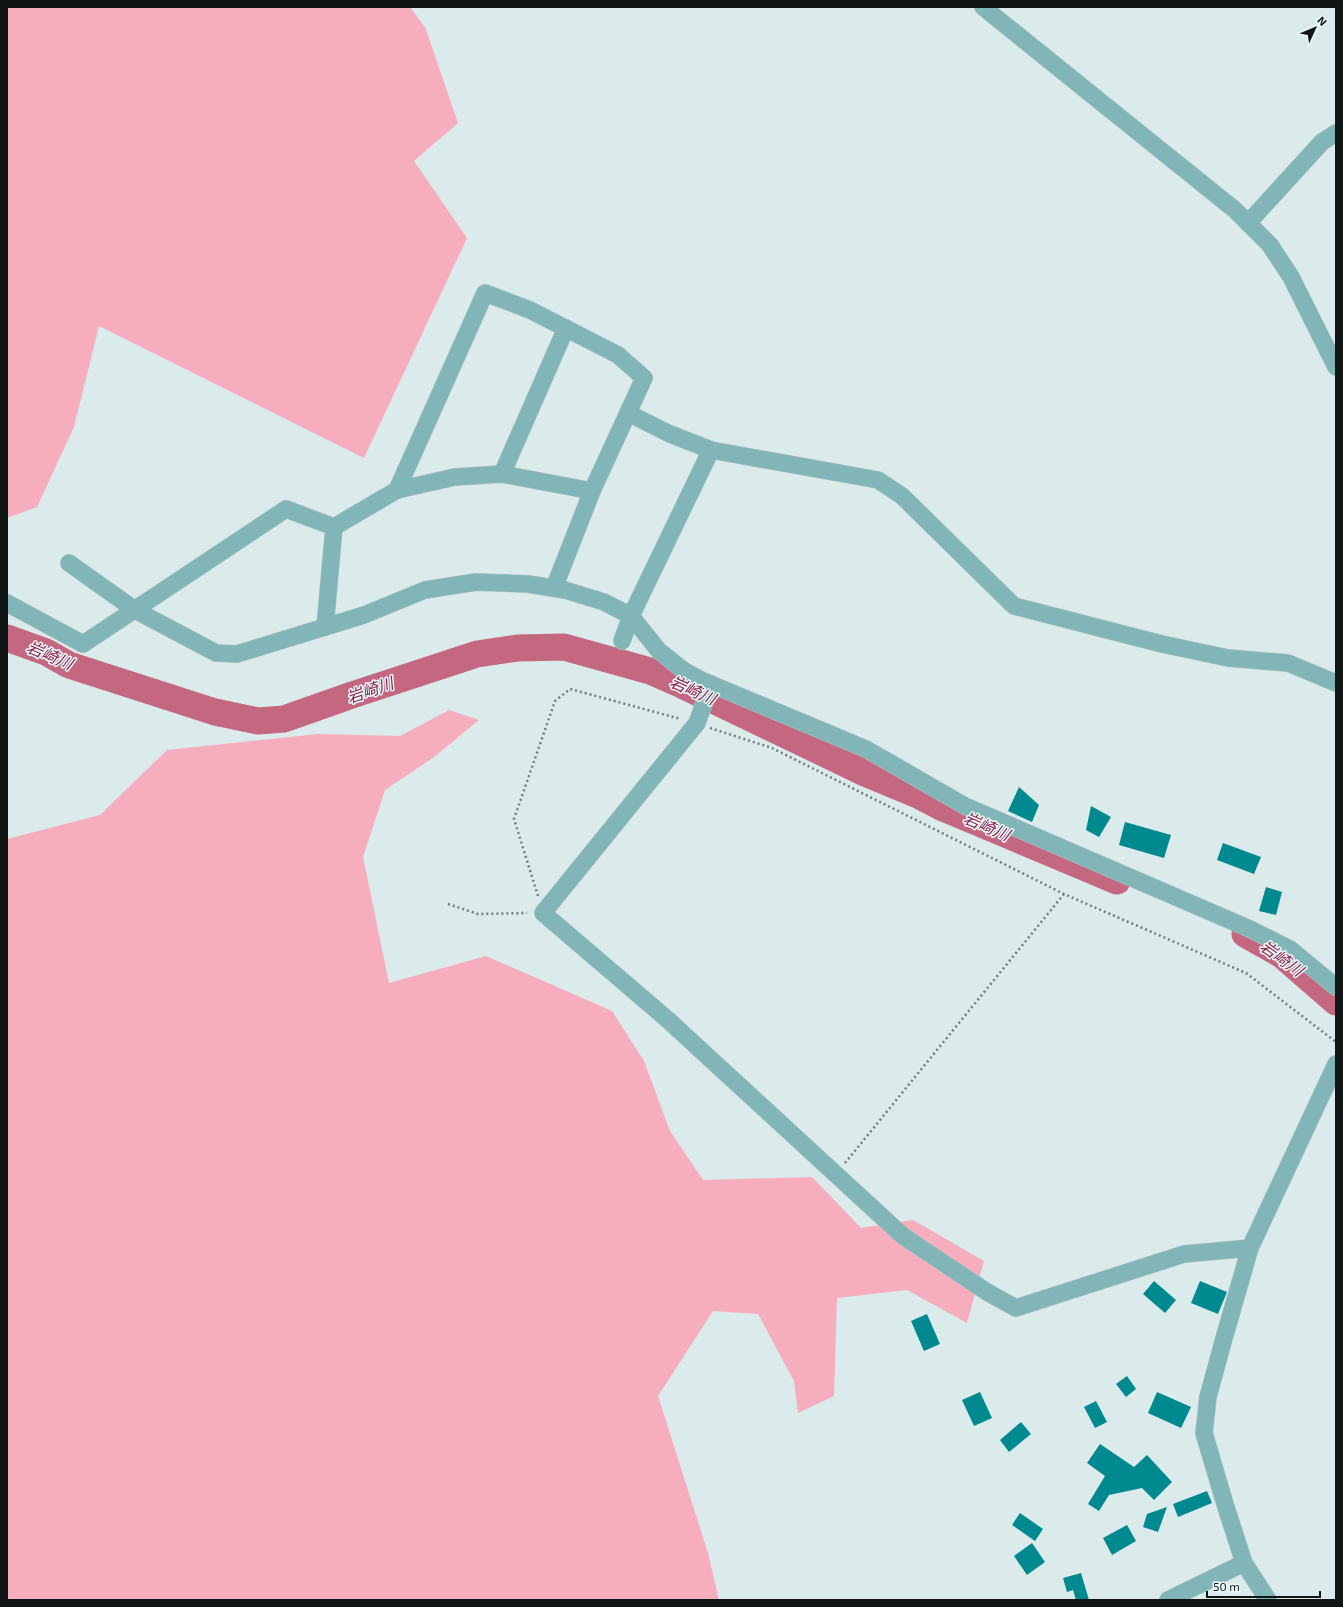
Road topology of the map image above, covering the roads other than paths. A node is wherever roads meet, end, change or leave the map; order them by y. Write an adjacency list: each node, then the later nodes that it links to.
1 (983, 7): 3 (street)
2 (1336, 133): 3 (street)
3 (1248, 223): 5 (street)
4 (566, 328): 6 (street); 8 (street); 9 (street)
5 (1336, 367)
6 (628, 414): 7 (street); 10 (street)
7 (711, 450): 16 (street); 19 (street)
8 (502, 474): 9 (street); 10 (street)
9 (397, 490): 11 (street)
10 (592, 491): 13 (street)
11 (334, 527): 15 (street); 17 (street)
12 (69, 563): 15 (street)
13 (554, 588): 16 (street); 17 (street)
14 (7, 603): 15 (street)
15 (134, 610): 17 (street)
16 (631, 616): 18 (street); 20 (street)
17 (325, 627)
18 (622, 641)
19 (1336, 683)
20 (711, 684): 21 (street); 23 (street)
21 (1336, 987)
22 (1336, 1064): 23 (street)
23 (1250, 1248): 24 (street)
24 (1244, 1563): 25 (street); 26 (street)
25 (1168, 1600)
26 (1268, 1600)

